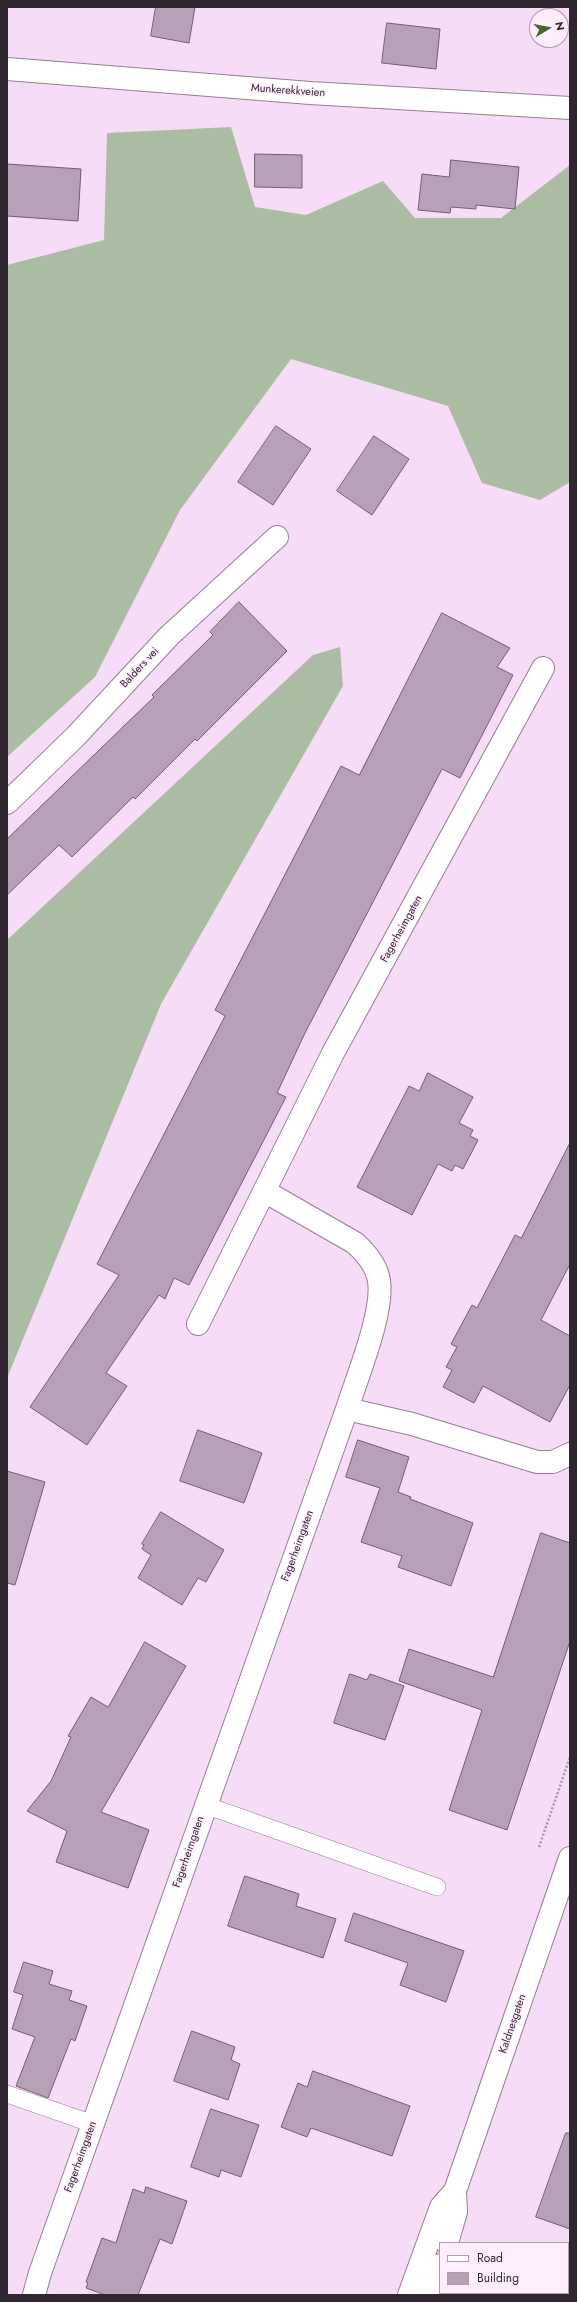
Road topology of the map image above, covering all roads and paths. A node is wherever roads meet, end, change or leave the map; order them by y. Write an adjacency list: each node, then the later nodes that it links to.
1 (7, 69): 2 (street, Munkerekkveien)
2 (570, 108)
3 (277, 537): 5 (street, Balders vei)
4 (543, 668): 6 (street, Fagerheimgaten)
5 (7, 803)
6 (266, 1192): 7 (street, Fagerheimgaten); 8 (street, Fagerheimgaten)
7 (198, 1324)
8 (347, 1409): 9 (street); 10 (street, Fagerheimgaten)
9 (570, 1454)
10 (206, 1805): 12 (lane); 14 (street, Fagerheimgaten)
11 (570, 1858): 15 (street, Kaldnesgaten)
12 (436, 1887)
13 (7, 2094): 14 (lane)
14 (93, 2124): 18 (street, Fagerheimgaten)
15 (455, 2191): 16 (street, Kaldnesgaten); 19 (street, Kaldnesgaten)
16 (447, 2242)
17 (439, 2269): 20 (street)
18 (34, 2295)
19 (409, 2295)
20 (432, 2295)

